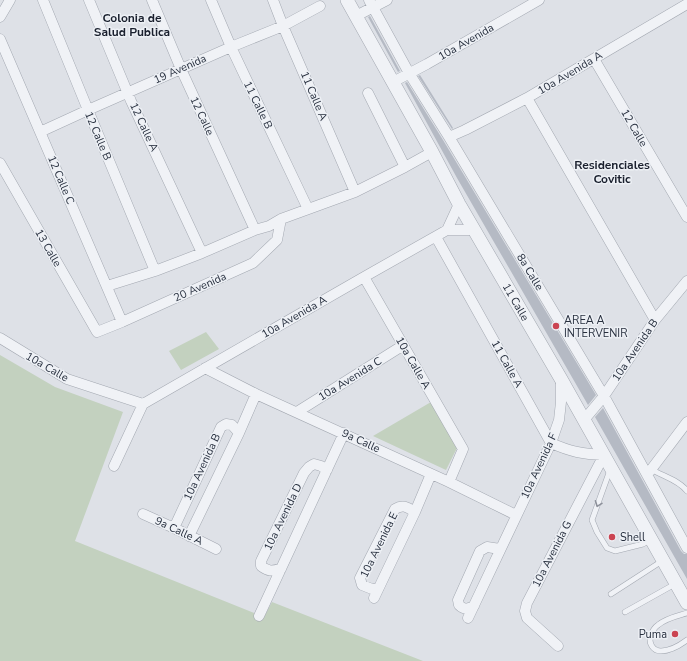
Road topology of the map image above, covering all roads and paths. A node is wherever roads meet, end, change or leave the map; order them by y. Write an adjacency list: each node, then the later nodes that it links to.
1 (10, 0): 14 (street)
2 (43, 0): 25 (street, 12 Calle B)
3 (89, 0): 22 (street, 12 Calle A)
4 (152, 0): 19 (street, 12 Calle)
5 (211, 0): 17 (street, 11 Calle B)
6 (273, 0): 15 (street, 11 Calle A)
7 (347, 0): 13 (street, 11 Calle)
8 (387, 0): 10 (street)
9 (539, 0): 20 (street, 10a Avenida)
10 (371, 4): 13 (street); 20 (street, 8a Calle)
11 (687, 4): 18 (street, 10a Avenida A)
12 (320, 6): 15 (street, 19 Avenida)
13 (356, 16): 21 (street, 11 Calle)
14 (0, 17)
15 (283, 26): 17 (street, 19 Avenida); 31 (street, 11 Calle A)
16 (0, 39): 26 (street, 12 Calle C)
17 (230, 47): 19 (street, 19 Avenida); 33 (street, 11 Calle B)
18 (594, 59): 24 (street, 10a Avenida A); 34 (street, 12 Calle)
19 (181, 69): 22 (street, 19 Avenida); 36 (street, 12 Calle)
20 (410, 73): 21 (street, 10a Avenida); 27 (street, 8a Calle)
21 (393, 82): 28 (street, 11 Calle)
22 (128, 92): 25 (street, 19 Avenida); 40 (street, 12 Calle A)
23 (368, 93): 30 (street)
24 (527, 98): 27 (street, 10a Avenida A); 45 (street)
25 (88, 110): 26 (street, 19 Avenida); 41 (street, 12 Calle B)
26 (40, 132): 44 (street, 12 Calle C)
27 (449, 137): 53 (street, 8a Calle)
28 (432, 152): 30 (street); 32 (street, 11 Calle)
29 (0, 163): 47 (street, 13 Calle)
30 (405, 167): 31 (street)
31 (355, 192): 33 (street)
32 (459, 204): 37 (street); 38 (street, 11 Calle)
33 (308, 209): 35 (street)
34 (687, 217)
35 (281, 219): 36 (street); 46 (street, 20 Avenida)
36 (255, 230): 40 (street)
37 (447, 230): 38 (street); 39 (street, 10a Avenida A)
38 (474, 230): 51 (street, 11 Calle)
39 (436, 237): 42 (street, 10a Avenida A); 60 (street, 11 Calle A)
40 (202, 252): 41 (street)
41 (154, 271): 44 (street)
42 (364, 277): 49 (street, 10a Calle A); 50 (street, 10a Avenida A)
43 (687, 281): 45 (street, 10a Avenida B)
44 (107, 286): 46 (street, 12 Calle C)
45 (654, 320): 53 (street, 10a Avenida B)
46 (122, 322): 47 (street, 20 Avenida)
47 (97, 332)
48 (0, 338): 54 (street, 10a Calle)
49 (402, 346): 55 (street, 10a Avenida C); 67 (street, 10a Calle A)
50 (205, 368): 52 (street, 9a Calle); 54 (street, 10a Avenida A)
51 (561, 379): 56 (street, 11 Calle); 60 (street, 10a Avenida F)
52 (256, 394): 55 (street, 9a Calle); 59 (street, 10a Avenida B)
53 (604, 396): 56 (street, 10a Avenida B); 65 (street, 8a Calle)
54 (143, 404): 62 (street)
55 (297, 412): 58 (street, 9a Calle)
56 (584, 420): 61 (street, 11 Calle)
57 (687, 422): 65 (street)
58 (344, 433): 64 (street, 10a Avenida D); 66 (street, 9a Calle)
59 (239, 434): 72 (street, 10a Avenida B); 73 (street, 10a Avenida B)
60 (551, 443): 61 (street); 71 (street, 10a Avenida F)
61 (604, 455): 63 (street, 11 Calle); 89 (street, 10a Avenida G)
62 (114, 466)
63 (612, 467): 74 (street, 11 Calle); 74 (lane, one-way to 74)
64 (327, 470): 79 (street, 10a Avenida D); 79 (street, 10a Avenida D)
65 (649, 472): 68 (lane); 75 (street, 8a Calle)
66 (432, 474): 67 (street, 9a Calle); 69 (street, 10a Avenida E)
67 (449, 482): 71 (street, 9a Calle)
68 (687, 491)
69 (415, 512): 69 (street, 10a Avenida E)
70 (142, 514): 72 (street, 9a Calle A)
71 (516, 515): 77 (street, 10a Avenida F)
72 (174, 528): 73 (street, 9a Calle A)
73 (189, 536): 76 (street, 9a Calle A)
74 (651, 539): 78 (street, 11 Calle)
75 (687, 548)
76 (216, 549)
77 (500, 549): 83 (street, 10a Avenida F); 83 (street)
78 (663, 560): 80 (street, 11 Calle); 81 (lane)
79 (281, 569): 86 (street, 10a Avenida D)
80 (676, 584): 82 (street, 11 Calle); 84 (lane)
81 (611, 594)
82 (687, 603)
83 (474, 606): 87 (street, 10a Avenida F)
84 (625, 612)
85 (687, 613): 88 (lane)
86 (259, 616)
87 (468, 618)
88 (687, 640)
89 (558, 646)

